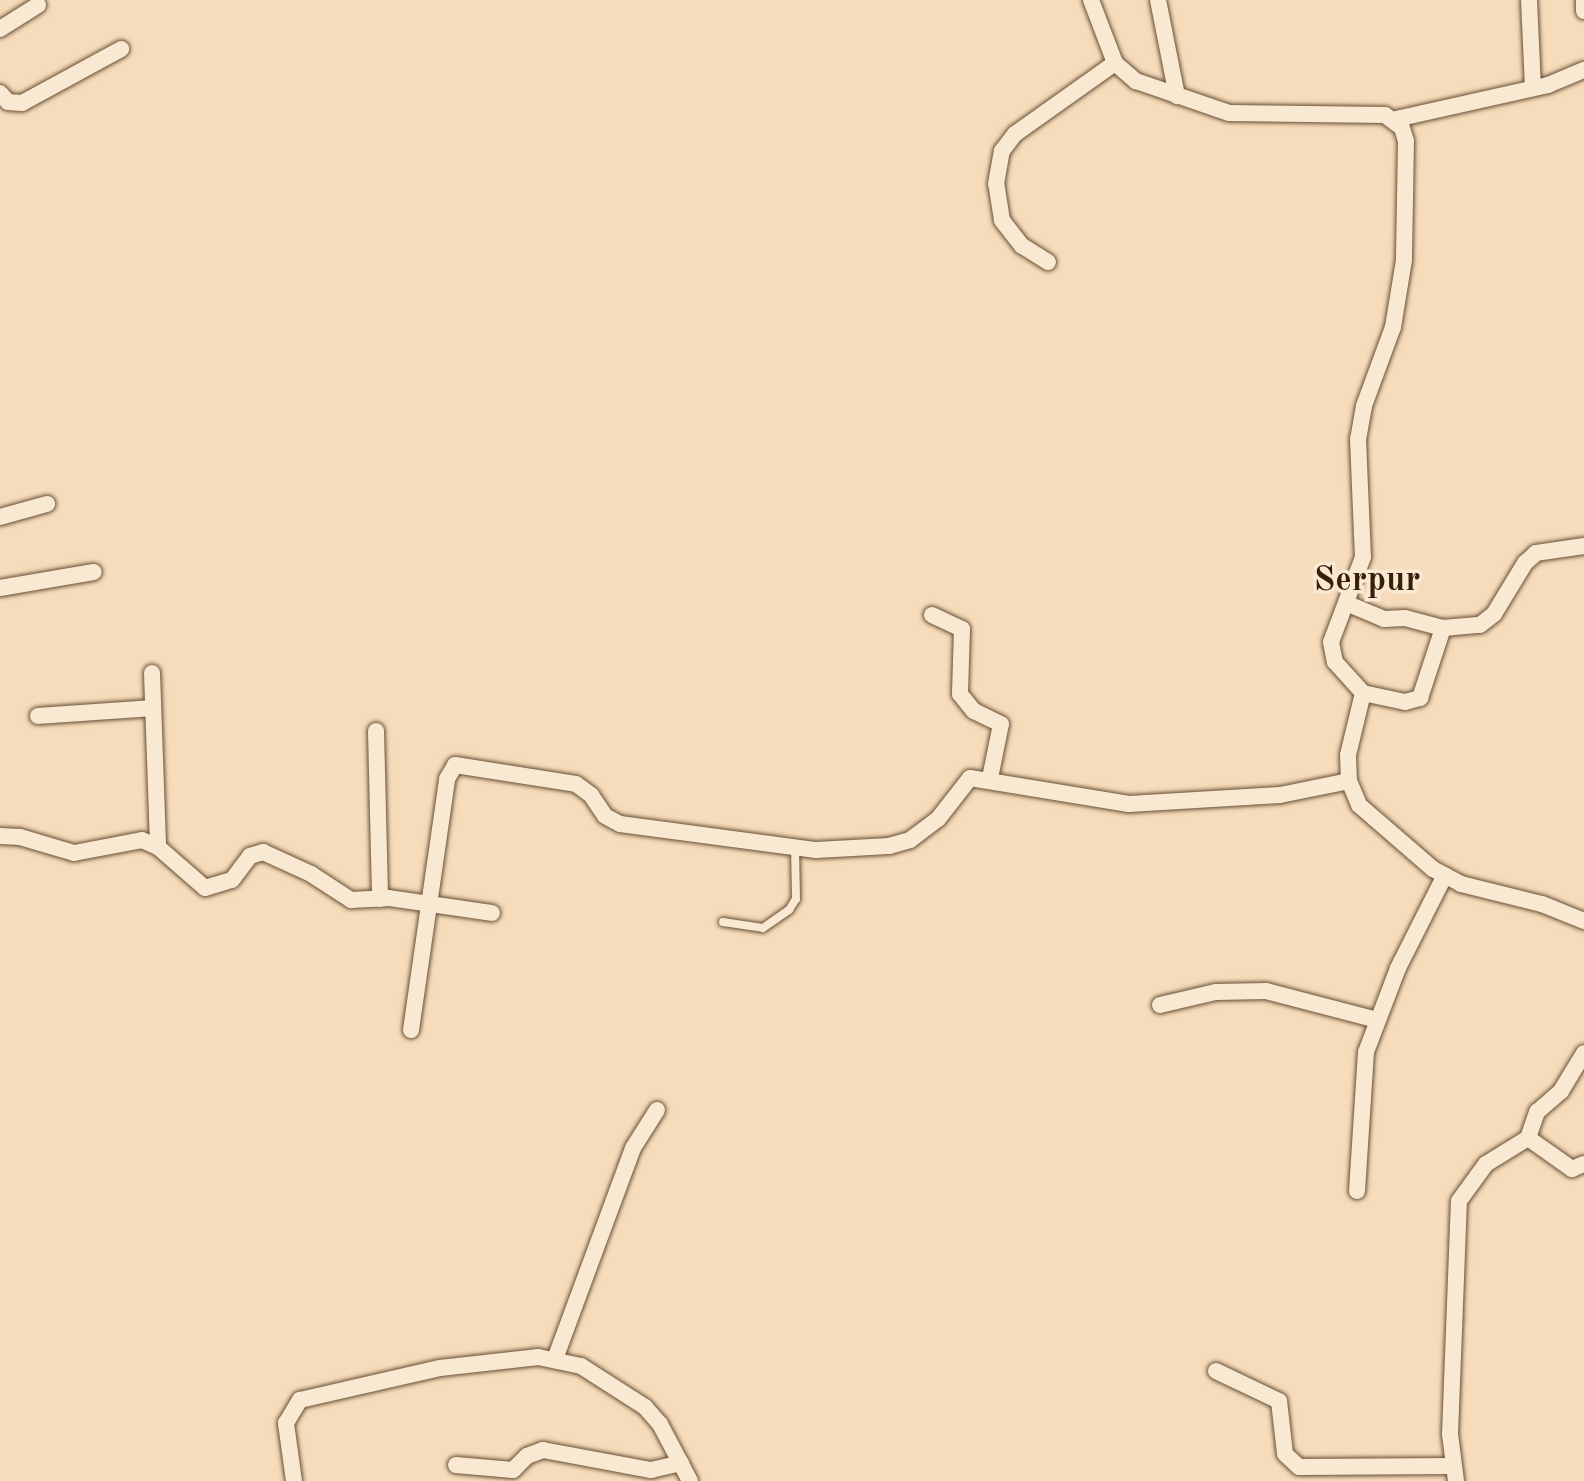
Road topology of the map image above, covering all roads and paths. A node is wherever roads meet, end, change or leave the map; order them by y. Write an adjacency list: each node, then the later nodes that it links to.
1 (1091, 0): 9 (street)
2 (1158, 0): 13 (street)
3 (1529, 0): 11 (street)
4 (1584, 0): 6 (street)
5 (38, 5): 7 (street)
6 (1584, 11)
7 (0, 29)
8 (121, 49): 12 (street)
9 (1115, 62): 13 (street); 15 (street)
10 (1584, 70): 11 (street)
11 (1533, 88): 14 (street)
12 (0, 93)
13 (1177, 96): 14 (street)
14 (1396, 119): 21 (street)
15 (1048, 262)
16 (47, 504): 17 (street)
17 (0, 517)
18 (1584, 546): 23 (street)
19 (94, 572): 20 (street)
20 (0, 589)
21 (1346, 603): 23 (street); 25 (street)
22 (932, 615): 29 (street)
23 (1443, 628): 25 (street)
24 (152, 673): 26 (street)
25 (1363, 693): 30 (street)
26 (153, 708): 27 (street); 32 (street)
27 (38, 716)
28 (376, 731): 35 (street)
29 (990, 778): 30 (street); 33 (street)
30 (1349, 781): 34 (street)
31 (0, 836): 32 (street)
32 (158, 847): 35 (street)
33 (795, 847): 36 (street); 39 (lane)
34 (1445, 875): 38 (street); 41 (street)
35 (380, 899): 36 (street)
36 (429, 903): 37 (street); 42 (street)
37 (492, 913)
38 (1584, 920)
39 (723, 922)
40 (1160, 1005): 41 (street)
41 (1377, 1020): 47 (street)
42 (411, 1030)
43 (1584, 1053): 45 (street)
44 (657, 1110): 48 (street)
45 (1528, 1138): 46 (street); 53 (street)
46 (1584, 1164)
47 (1357, 1191)
48 (555, 1359): 50 (street); 55 (street)
49 (1216, 1371): 52 (street)
50 (681, 1463): 54 (street); 56 (street)
51 (456, 1465): 54 (street)
52 (1304, 1474): 53 (street)
53 (1454, 1474)
54 (639, 1475)
55 (294, 1481)
56 (690, 1481)

